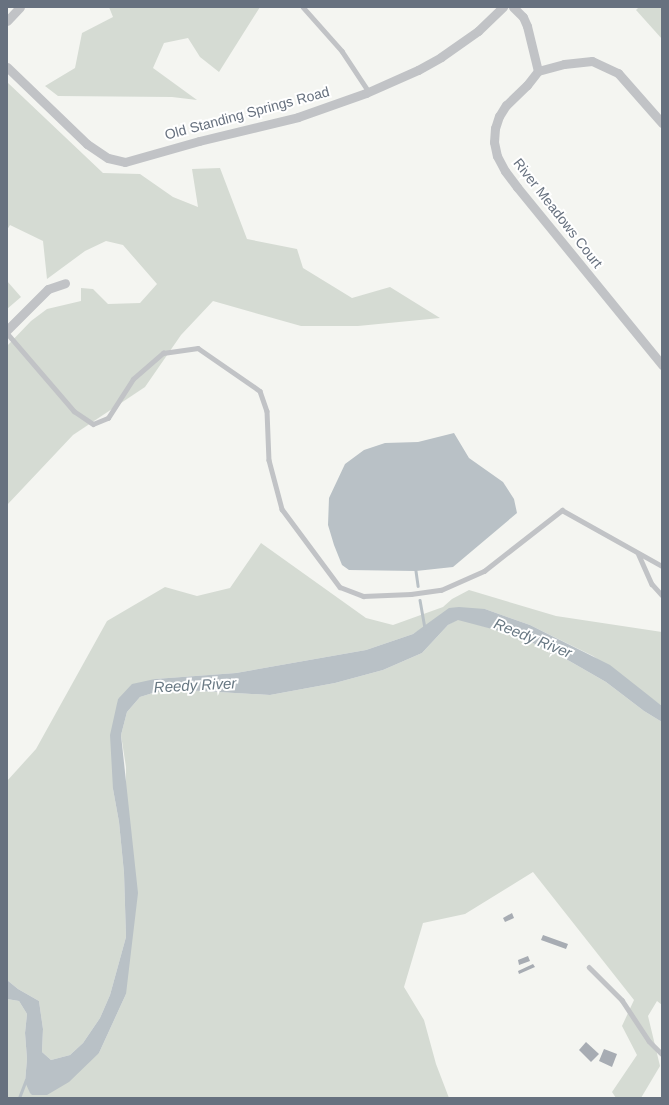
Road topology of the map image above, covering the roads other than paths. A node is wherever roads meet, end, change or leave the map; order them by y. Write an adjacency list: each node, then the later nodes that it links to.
1 (20, 7): 5 (street)
2 (302, 7): 8 (lane)
3 (503, 7): 8 (street, Old Standing Springs Road)
4 (513, 7): 7 (street)
5 (7, 21)
6 (7, 67): 8 (street, Old Standing Springs Road)
7 (538, 71): 9 (street); 12 (street, River Meadows Court)
8 (369, 92)
9 (662, 123)
10 (65, 283): 11 (street)
11 (7, 331): 13 (lane)
12 (662, 365)
13 (638, 553): 14 (lane); 15 (lane)
14 (662, 566)
15 (662, 595)
16 (589, 967): 17 (lane)
17 (662, 1054)

